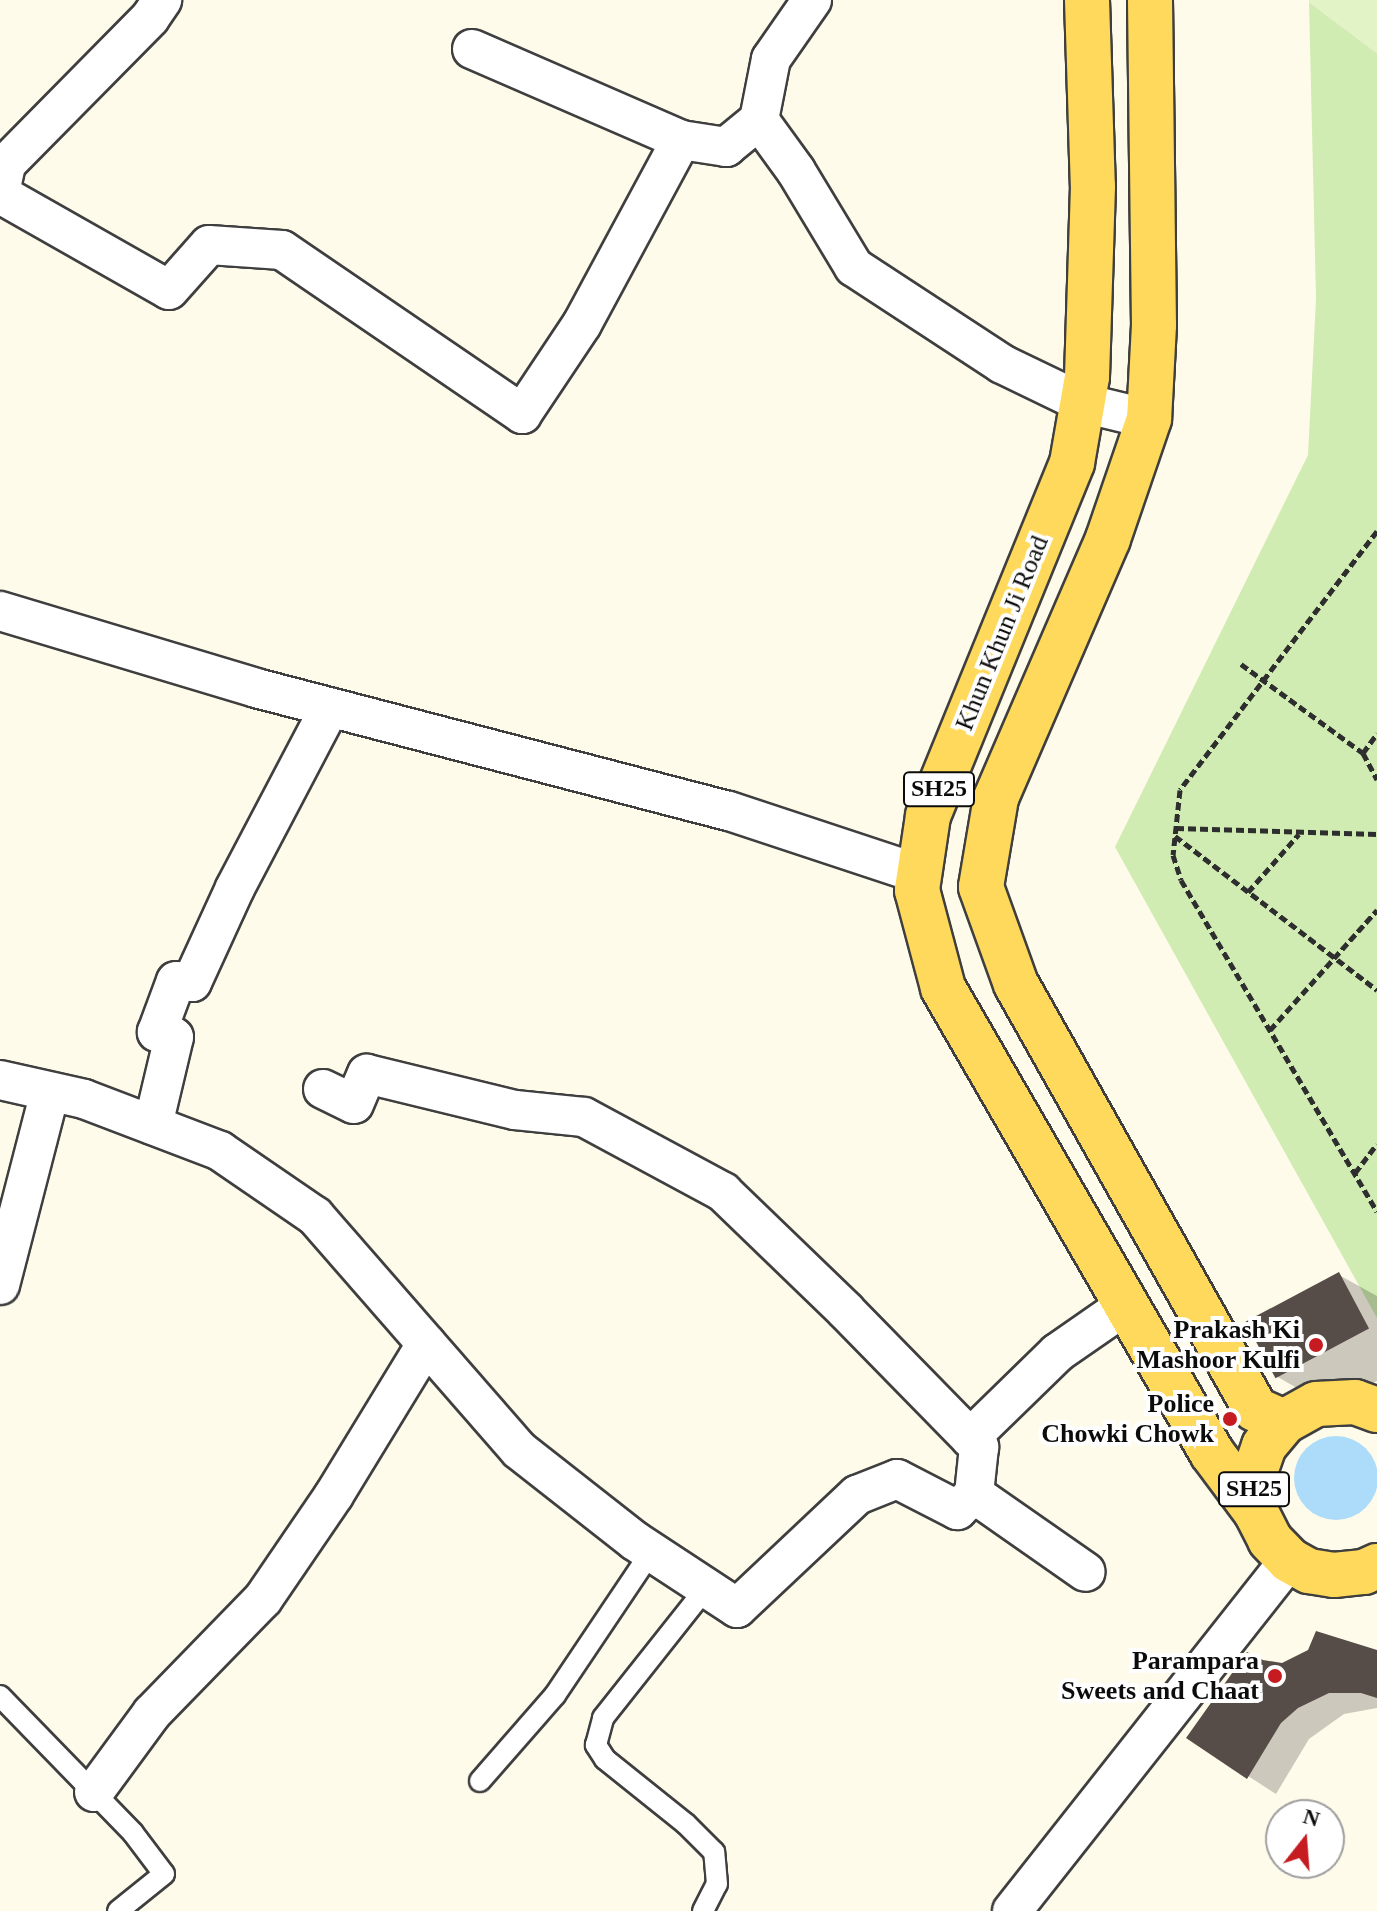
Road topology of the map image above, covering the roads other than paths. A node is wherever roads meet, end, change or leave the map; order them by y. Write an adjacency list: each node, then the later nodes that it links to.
1 (162, 0): 8 (street)
2 (812, 0): 6 (street)
3 (1150, 1): 4 (main road); 10 (main road, SH25)
4 (1087, 3): 9 (main road, Khun Khun Ji Road / SH25)
5 (472, 49): 7 (street)
6 (759, 120): 7 (street); 9 (street)
7 (681, 140): 8 (street)
8 (1, 178)
9 (1083, 403): 10 (street); 13 (main road, Khun Khun Ji Road / SH25)
10 (1149, 419): 22 (main road, SH25)
11 (0, 611): 12 (street)
12 (330, 707): 13 (street); 17 (street)
13 (919, 874): 19 (main road, Khun Khun Ji Road / SH25)
14 (0, 1080): 16 (street)
15 (323, 1089): 23 (street)
16 (50, 1092): 17 (street); 18 (street)
17 (153, 1125): 20 (street)
18 (0, 1285)
19 (1126, 1305): 23 (street); 25 (main road, Khun Khun Ji Road / SH25)
20 (426, 1344): 26 (street); 35 (street)
21 (1377, 1410): 22 (main road, SH25)
22 (1284, 1422): 25 (main road, SH25)
23 (970, 1438): 24 (street)
24 (974, 1494): 29 (street); 31 (street)
25 (1256, 1512): 27 (main road, SH25)
26 (651, 1552): 31 (street); 34 (lane)
27 (1289, 1560): 30 (main road); 38 (street)
28 (1377, 1566): 30 (main road)
29 (1086, 1572)
30 (1334, 1575): 32 (main road)
31 (706, 1588): 37 (lane)
32 (1377, 1599)
33 (0, 1696): 35 (lane)
34 (480, 1781)
35 (94, 1792): 36 (lane)
36 (127, 1909)
37 (703, 1911)
38 (1012, 1911)

